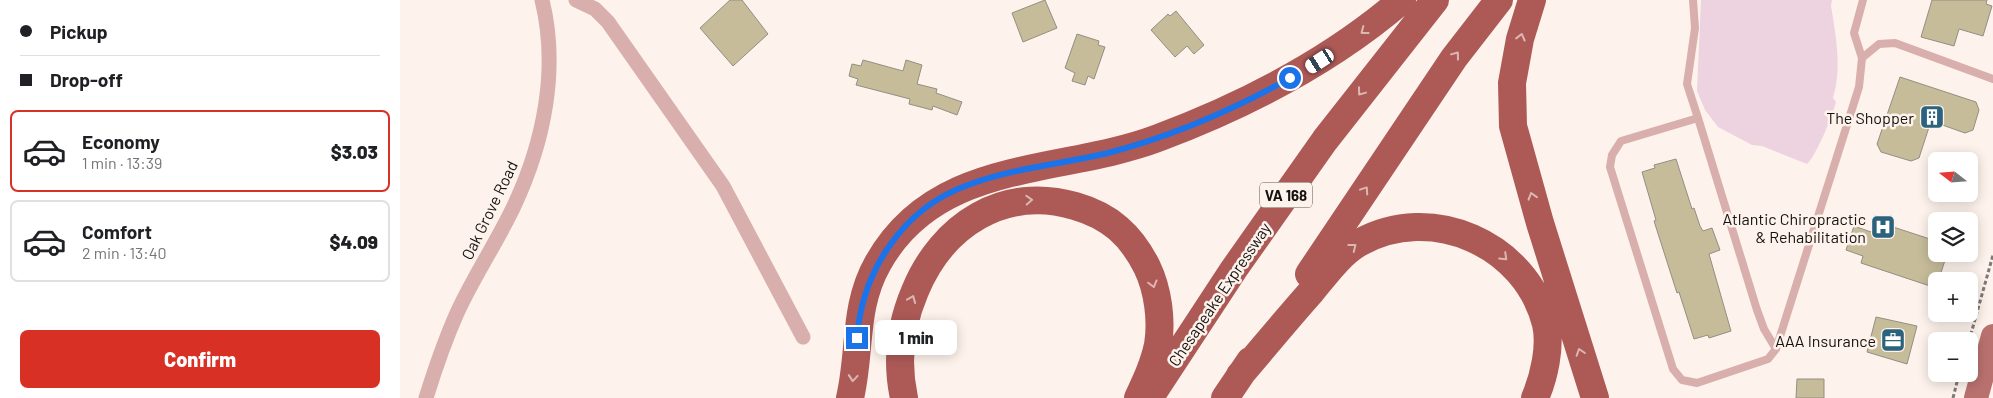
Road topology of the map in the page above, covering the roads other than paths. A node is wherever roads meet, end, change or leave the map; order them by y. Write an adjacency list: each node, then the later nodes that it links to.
1 (542, 0): 16 (street, Oak Grove Road)
2 (576, 0): 13 (street)
3 (1402, 0): 17 (highway, one-way to 17)
4 (1436, 0): 20 (highway, Chesapeake Expressway / VA 168, one-way to 20)
5 (1499, 0): 15 (highway, one-way to 5)
6 (1532, 0): 23 (highway, one-way to 6)
7 (1693, 0): 11 (lane)
8 (1863, 0): 9 (lane)
9 (1862, 58): 10 (lane); 14 (lane)
10 (1993, 78)
11 (1698, 118): 14 (lane); 14 (lane)
12 (1993, 336): 24 (main road)
13 (803, 337)
14 (1776, 348)
15 (1240, 375): 21 (highway); 22 (highway, one-way to 22)
16 (426, 398)
17 (850, 398)
18 (904, 398): 19 (highway, one-way to 19)
19 (1138, 398)
20 (1150, 398)
21 (1225, 398)
22 (1535, 398)
23 (1595, 398)
24 (1976, 398)

